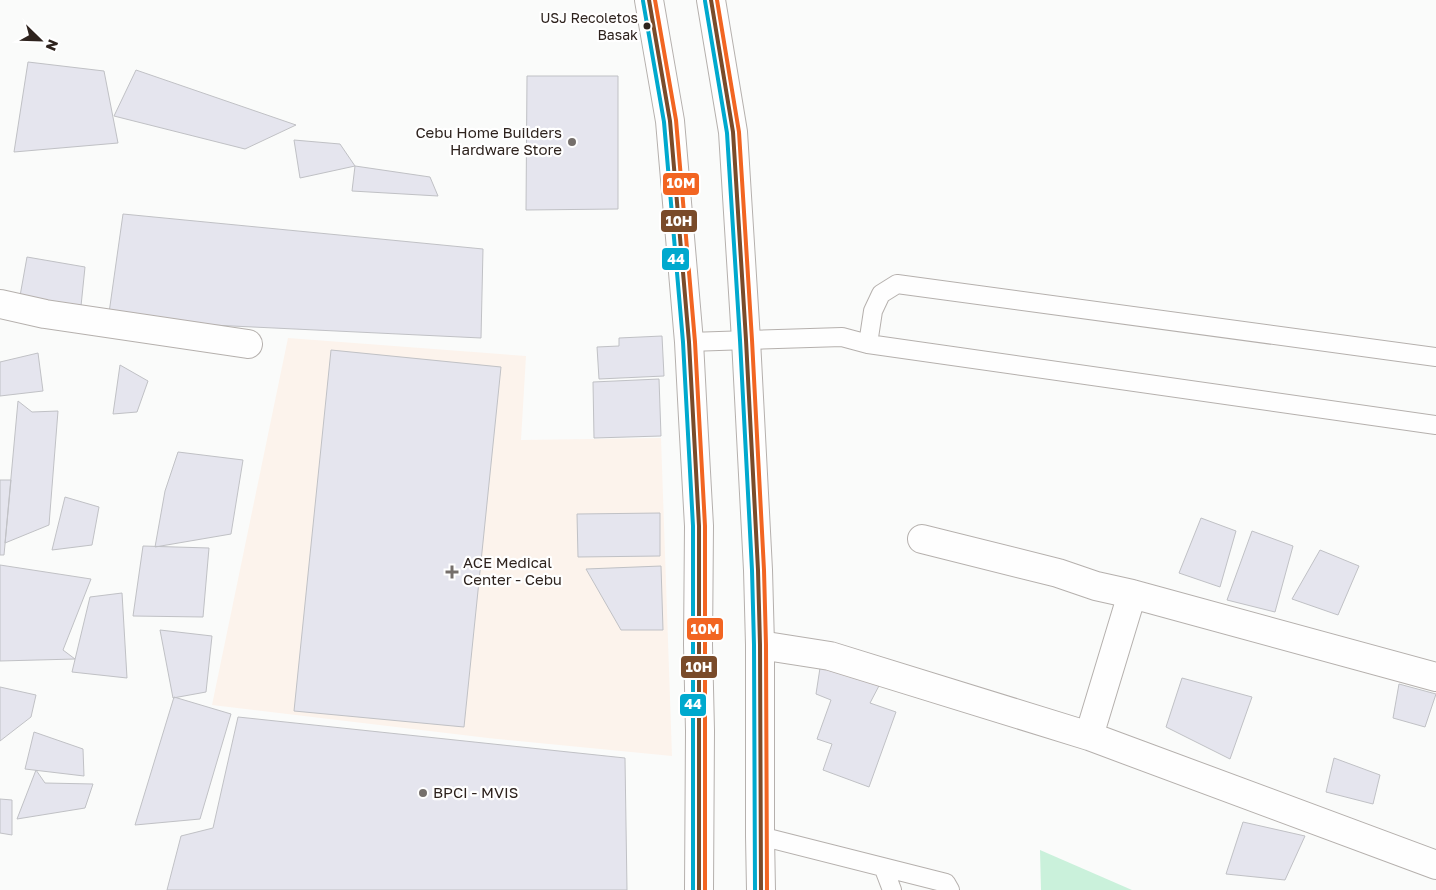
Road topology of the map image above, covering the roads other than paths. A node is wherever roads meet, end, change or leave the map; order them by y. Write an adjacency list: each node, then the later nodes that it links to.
1 (649, 0): 5 (main road)
2 (711, 0): 4 (main road)
3 (0, 304): 6 (main road)
4 (746, 340): 5 (lane); 7 (lane); 12 (main road)
5 (689, 342): 18 (main road)
6 (248, 344)
7 (868, 344): 8 (lane); 9 (lane)
8 (1436, 357)
9 (1436, 425)
10 (922, 539): 11 (main road)
11 (1132, 594): 13 (main road); 14 (main road)
12 (760, 645): 14 (main road); 15 (main road)
13 (1436, 677)
14 (1089, 736): 16 (main road)
15 (760, 836): 17 (lane); 19 (main road)
16 (1436, 865)
17 (884, 869): 20 (lane); 21 (lane)
18 (699, 890)
19 (761, 890)
20 (892, 890)
21 (950, 890)

